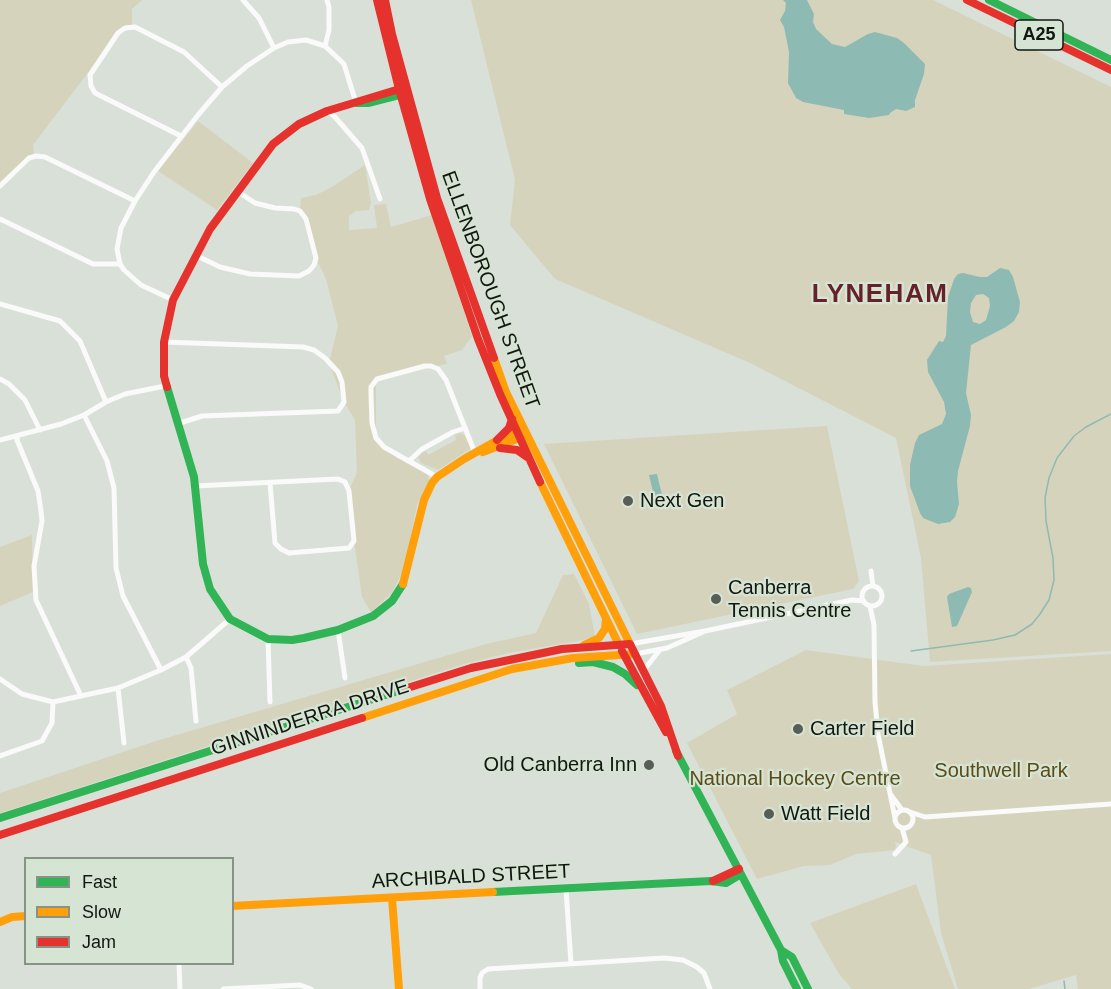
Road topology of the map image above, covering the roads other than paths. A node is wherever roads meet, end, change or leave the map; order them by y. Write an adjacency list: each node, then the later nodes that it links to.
1 (243, 0): 8 (street)
2 (327, 0): 7 (street)
3 (377, 0): 12 (main road, ELLENBOROUGH STREET)
4 (385, 0): 12 (main road, ELLENBOROUGH STREET)
5 (967, 0): 10 (main road, A25)
6 (989, 0): 9 (main road, A25)
7 (325, 46): 8 (street); 13 (street)
8 (274, 48): 11 (street)
9 (1111, 60)
10 (1111, 70)
11 (222, 87): 15 (street); 15 (street)
12 (403, 91): 13 (main road); 30 (main road, ELLENBOROUGH STREET); 34 (main road, ELLENBOROUGH STREET)
13 (356, 103): 14 (main road)
14 (327, 111): 17 (main road); 18 (street)
15 (181, 136): 19 (street)
16 (0, 186): 19 (street)
17 (237, 191): 21 (main road); 21 (street)
18 (380, 199)
19 (135, 201): 22 (street)
20 (0, 219): 22 (street)
21 (195, 255): 23 (main road)
22 (120, 264): 23 (street)
23 (173, 300): 25 (main road)
24 (0, 304): 28 (street)
25 (164, 342): 27 (main road); 31 (street)
26 (0, 379): 33 (street)
27 (165, 386): 28 (street); 31 (main road)
28 (106, 402): 29 (street)
29 (84, 415): 33 (street); 64 (street)
30 (512, 419): 34 (main road, ELLENBOROUGH STREET); 37 (main road)
31 (177, 424): 43 (main road)
32 (465, 428): 38 (street); 40 (street); 40 (street)
33 (40, 430): 35 (street)
34 (522, 434): 37 (main road); 39 (main road, ELLENBOROUGH STREET); 57 (main road, ELLENBOROUGH STREET)
35 (18, 436): 36 (street); 71 (street)
36 (0, 440)
37 (496, 445): 38 (main road); 39 (main road)
38 (475, 453): 41 (main road)
39 (529, 458): 52 (main road, ELLENBOROUGH STREET)
40 (409, 461): 41 (street)
41 (437, 477): 54 (main road)
42 (270, 483): 42 (street); 43 (street)
43 (195, 486): 51 (main road)
44 (871, 571): 45 (street)
45 (873, 586): 46 (street); 49 (street)
46 (863, 592): 47 (street); 48 (street)
47 (852, 600): 48 (street); 55 (street)
48 (864, 601): 50 (street)
49 (878, 604): 50 (street); 53 (street)
50 (870, 606): 53 (street)
51 (228, 616): 56 (main road); 63 (street)
52 (606, 619): 58 (main road, ELLENBOROUGH STREET); 59 (main road)
53 (874, 625): 78 (street)
54 (338, 630): 56 (main road); 67 (street)
55 (705, 631): 57 (street); 60 (street)
56 (268, 639): 73 (street)
57 (630, 644): 58 (main road, GINNINDERRA DRIVE); 62 (main road, ELLENBOROUGH STREET)
58 (619, 645): 59 (main road, GINNINDERRA DRIVE); 61 (main road, ELLENBOROUGH STREET)
59 (562, 649): 83 (main road, GINNINDERRA DRIVE)
60 (660, 650): 62 (street); 65 (street)
61 (623, 654): 62 (main road, GINNINDERRA DRIVE); 66 (main road, GINNINDERRA DRIVE); 70 (main road, ELLENBOROUGH STREET)
62 (635, 654): 65 (main road, ELLENBOROUGH STREET)
63 (186, 657): 64 (street); 74 (street)
64 (160, 670): 69 (street)
65 (644, 670): 77 (main road, ELLENBOROUGH STREET)
66 (489, 677): 70 (main road); 87 (main road, GINNINDERRA DRIVE)
67 (345, 678)
68 (0, 679): 72 (street)
69 (118, 688): 71 (street); 75 (street)
70 (643, 691): 77 (main road, ELLENBOROUGH STREET)
71 (81, 696): 72 (street)
72 (53, 702): 76 (street)
73 (270, 702)
74 (196, 721)
75 (124, 743)
76 (0, 756)
77 (678, 756): 90 (main road)
78 (890, 794): 80 (street); 84 (street)
79 (1111, 804): 82 (street)
80 (902, 810): 81 (street); 84 (street)
81 (910, 812): 82 (street); 85 (street)
82 (925, 817): 85 (street)
83 (0, 818)
84 (895, 818): 86 (street)
85 (911, 825): 86 (street); 88 (street)
86 (902, 828): 88 (street)
87 (0, 836)
88 (907, 840): 89 (street)
89 (895, 854)
90 (740, 872): 91 (main road, ARCHIBALD STREET); 96 (main road)
91 (566, 889): 92 (main road, ARCHIBALD STREET); 97 (street)
92 (392, 898): 93 (main road, ARCHIBALD STREET); 102 (main road)
93 (234, 906)
94 (24, 916): 95 (main road)
95 (0, 922)
96 (782, 950): 105 (main road); 106 (main road)
97 (571, 964): 103 (street); 104 (street)
98 (179, 965): 99 (street)
99 (180, 989)
100 (223, 989): 101 (street)
101 (310, 989)
102 (399, 989)
103 (480, 989)
104 (710, 989)
105 (796, 989)
106 (808, 989)

